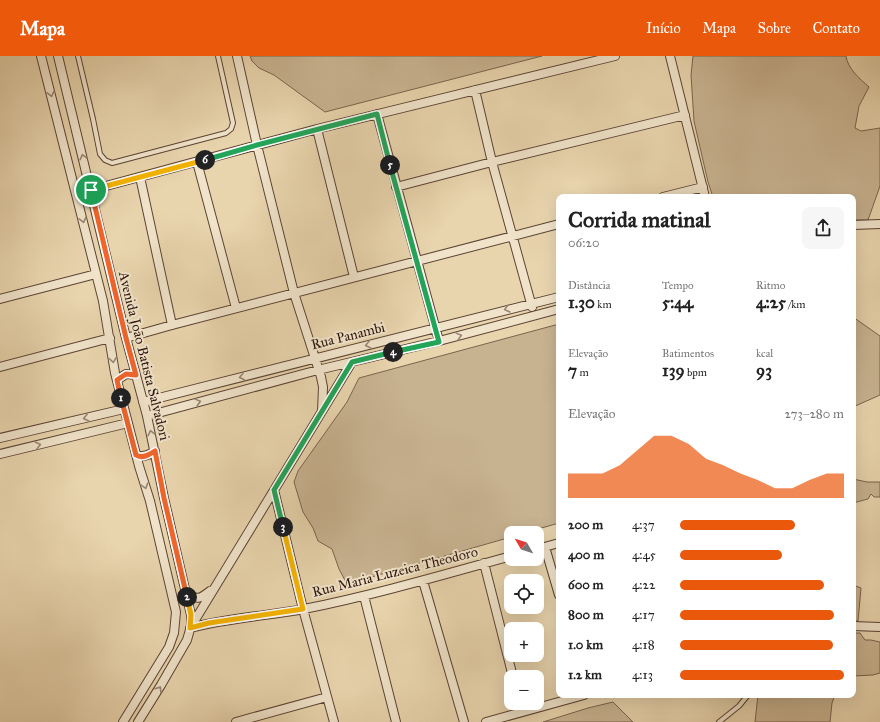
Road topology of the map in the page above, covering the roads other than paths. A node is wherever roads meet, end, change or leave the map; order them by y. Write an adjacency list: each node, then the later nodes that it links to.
1 (41, 56): 26 (street, Avenida João Batista Salvadori, one-way to 26)
2 (58, 56): 18 (street, Avenida João Batista Salvadori, one-way to 2)
3 (78, 56): 4 (lane)
4 (218, 56)
5 (238, 56): 12 (street)
6 (615, 56): 8 (street)
7 (670, 56): 10 (street)
8 (475, 90): 9 (street); 14 (street)
9 (377, 114): 11 (street); 16 (street)
10 (685, 115): 14 (street); 17 (street)
11 (317, 129): 12 (street); 27 (street)
12 (257, 145): 13 (street); 28 (street)
13 (197, 162): 15 (street); 32 (street)
14 (492, 162): 16 (street); 24 (street)
15 (140, 177): 18 (street); 35 (street)
16 (396, 187): 25 (street)
17 (702, 187): 19 (street); 20 (street)
18 (91, 190): 38 (street, Avenida João Batista Salvadori)
19 (675, 194)
20 (704, 194)
21 (880, 224): 23 (street)
22 (556, 225): 24 (street)
23 (856, 225)
24 (513, 236): 25 (street); 31 (street)
25 (417, 261): 27 (street); 36 (street)
26 (96, 274): 30 (street); 37 (street, Avenida João Batista Salvadori)
27 (354, 277): 28 (street)
28 (294, 293): 32 (street); 40 (street)
29 (556, 298): 31 (street, Rua Panambi)
30 (0, 299)
31 (531, 303): 34 (street); 36 (street, Rua Panambi, one-way to 36)
32 (236, 308): 35 (street)
33 (556, 310): 34 (street, Rua Panambi)
34 (534, 315): 39 (street, Rua Panambi, one-way to 34)
35 (172, 325): 38 (street)
36 (435, 327): 39 (street); 40 (street, Rua Panambi, one-way to 40)
37 (110, 338): 42 (street); 45 (street, Avenida João Batista Salvadori, one-way to 45)
38 (126, 338): 44 (street, Avenida João Batista Salvadori)
39 (439, 342): 41 (street, Rua Panambi)
40 (314, 358): 43 (street); 46 (street, Rua Panambi, one-way to 46)
41 (352, 362): 43 (street, Rua Panambi); 48 (street)
42 (0, 367)
43 (318, 370): 48 (street); 49 (street, Rua Panambi, one-way to 43)
44 (136, 375): 45 (street); 46 (street, Avenida João Batista Salvadori)
45 (117, 380): 47 (street, Avenida João Batista Salvadori)
46 (143, 402): 49 (street, Avenida João Batista Salvadori)
47 (124, 409): 50 (street, Avenida João Batista Salvadori); 51 (street, one-way to 51)
48 (322, 411): 55 (street)
49 (146, 416): 52 (street, Avenida João Batista Salvadori, one-way to 49)
50 (128, 423): 53 (street, one-way to 50); 54 (street, Avenida João Batista Salvadori)
51 (0, 438)
52 (155, 451): 54 (street); 64 (street, Avenida João Batista Salvadori)
53 (0, 454)
54 (136, 455): 75 (street, Avenida João Batista Salvadori, one-way to 75)
55 (274, 490): 63 (street); 66 (street)
56 (556, 544): 57 (street)
57 (544, 547)
58 (544, 556): 62 (street)
59 (504, 558): 60 (street, Rua Maria Luzeica Theodoro)
60 (484, 563): 61 (street, Rua Maria Luzeica Theodoro); 70 (street)
61 (424, 581): 65 (street, Rua Maria Luzeica Theodoro); 80 (street)
62 (556, 587)
63 (213, 589): 64 (street); 69 (street)
64 (186, 594): 69 (street, Avenida João Batista Salvadori)
65 (364, 596): 66 (street, Rua Maria Luzeica Theodoro); 79 (street)
66 (303, 609): 69 (street, Rua Maria Luzeica Theodoro); 71 (street)
67 (856, 626): 68 (street)
68 (880, 627)
69 (190, 628): 76 (street, Avenida João Batista Salvadori, one-way to 69)
70 (511, 670)
71 (327, 697): 77 (street); 78 (street)
72 (573, 698): 74 (street)
73 (746, 698): 82 (lane)
74 (522, 712): 81 (street)
75 (123, 722)
76 (138, 722)
77 (236, 722)
78 (334, 722)
79 (396, 722)
80 (464, 722)
81 (486, 722)
82 (718, 722)

